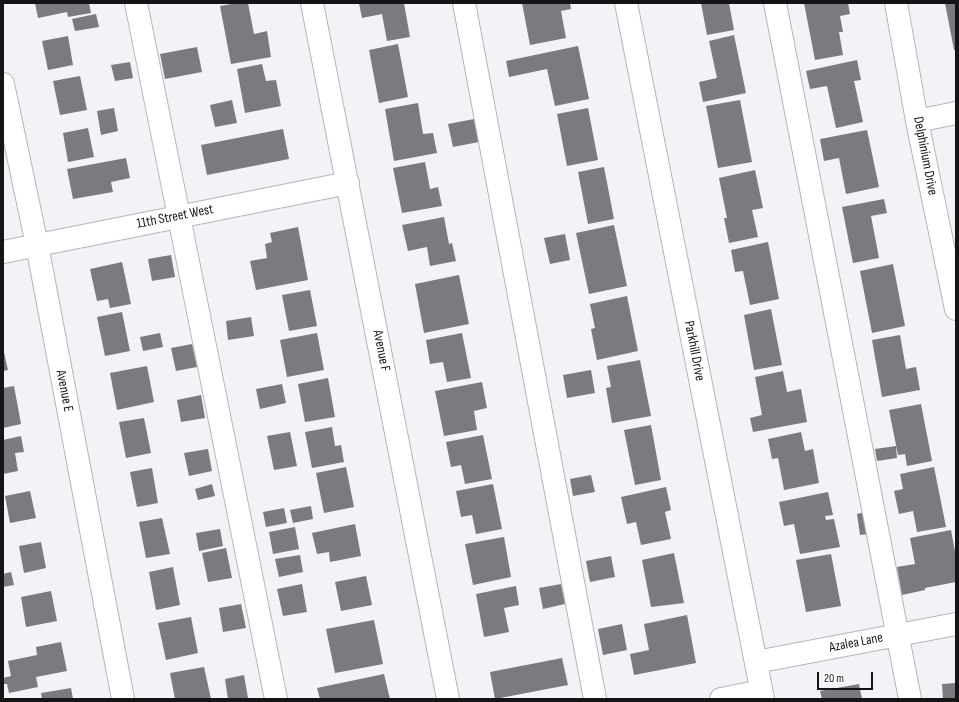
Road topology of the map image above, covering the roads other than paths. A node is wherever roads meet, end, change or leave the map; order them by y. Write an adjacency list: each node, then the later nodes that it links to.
1 (136, 3): 11 (street)
2 (312, 3): 10 (street, Avenue F)
3 (464, 3): 22 (street)
4 (626, 3): 17 (street, Parkhill Drive)
5 (775, 3): 16 (street)
6 (896, 3): 9 (street, Delphinium Drive)
7 (3, 84): 12 (street, Avenue E)
8 (956, 113): 9 (street)
9 (917, 121): 14 (street, Delphinium Drive)
10 (348, 183): 11 (street, 11th Street West); 21 (street, Avenue F)
11 (179, 216): 12 (street, 11th Street West); 20 (street)
12 (37, 245): 13 (street, 11th Street West); 19 (street, Avenue E)
13 (3, 252)
14 (956, 309)
15 (956, 624): 16 (street, Azalea Lane)
16 (898, 635): 17 (street, Azalea Lane); 24 (street)
17 (756, 662): 18 (street, Parkhill Drive)
18 (762, 695): 23 (street)
19 (123, 699)
20 (276, 699)
21 (448, 699)
22 (595, 699)
23 (721, 699)
24 (910, 699)

